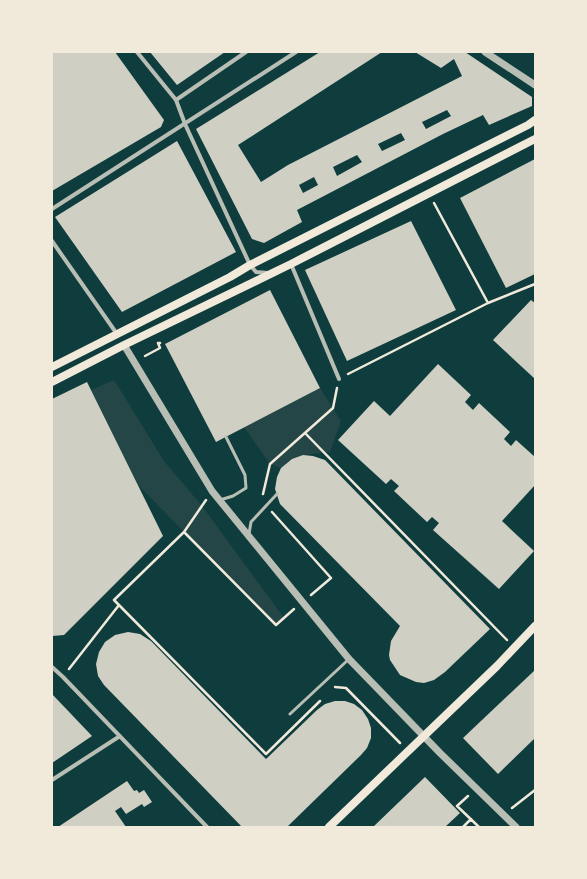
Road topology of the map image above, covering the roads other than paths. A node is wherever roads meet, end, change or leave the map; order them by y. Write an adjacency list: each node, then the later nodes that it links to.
1 (137, 52): 6 (street)
2 (246, 52): 6 (street)
3 (296, 52): 8 (street)
4 (485, 52): 5 (street)
5 (535, 85)
6 (176, 100): 8 (street)
7 (535, 120): 13 (main road)
8 (185, 124): 10 (street); 13 (street)
9 (535, 139): 12 (main road)
10 (52, 209)
11 (52, 241): 15 (street)
12 (291, 264): 14 (main road); 18 (street)
13 (250, 265): 14 (street); 15 (main road)
14 (271, 274): 16 (main road)
15 (117, 334): 16 (lane); 17 (main road)
16 (124, 345): 19 (main road); 22 (street)
17 (52, 366)
18 (339, 379)
19 (52, 382)
20 (226, 437): 22 (lane)
21 (277, 494): 23 (lane)
22 (220, 500): 23 (street)
23 (249, 536): 25 (street)
24 (535, 626): 29 (main road)
25 (349, 659): 27 (lane); 29 (street)
26 (52, 667): 28 (street)
27 (290, 714)
28 (120, 736): 30 (street); 31 (street)
29 (424, 736): 32 (main road); 33 (street)
30 (52, 780)
31 (207, 827)
32 (329, 827)
33 (516, 827)

